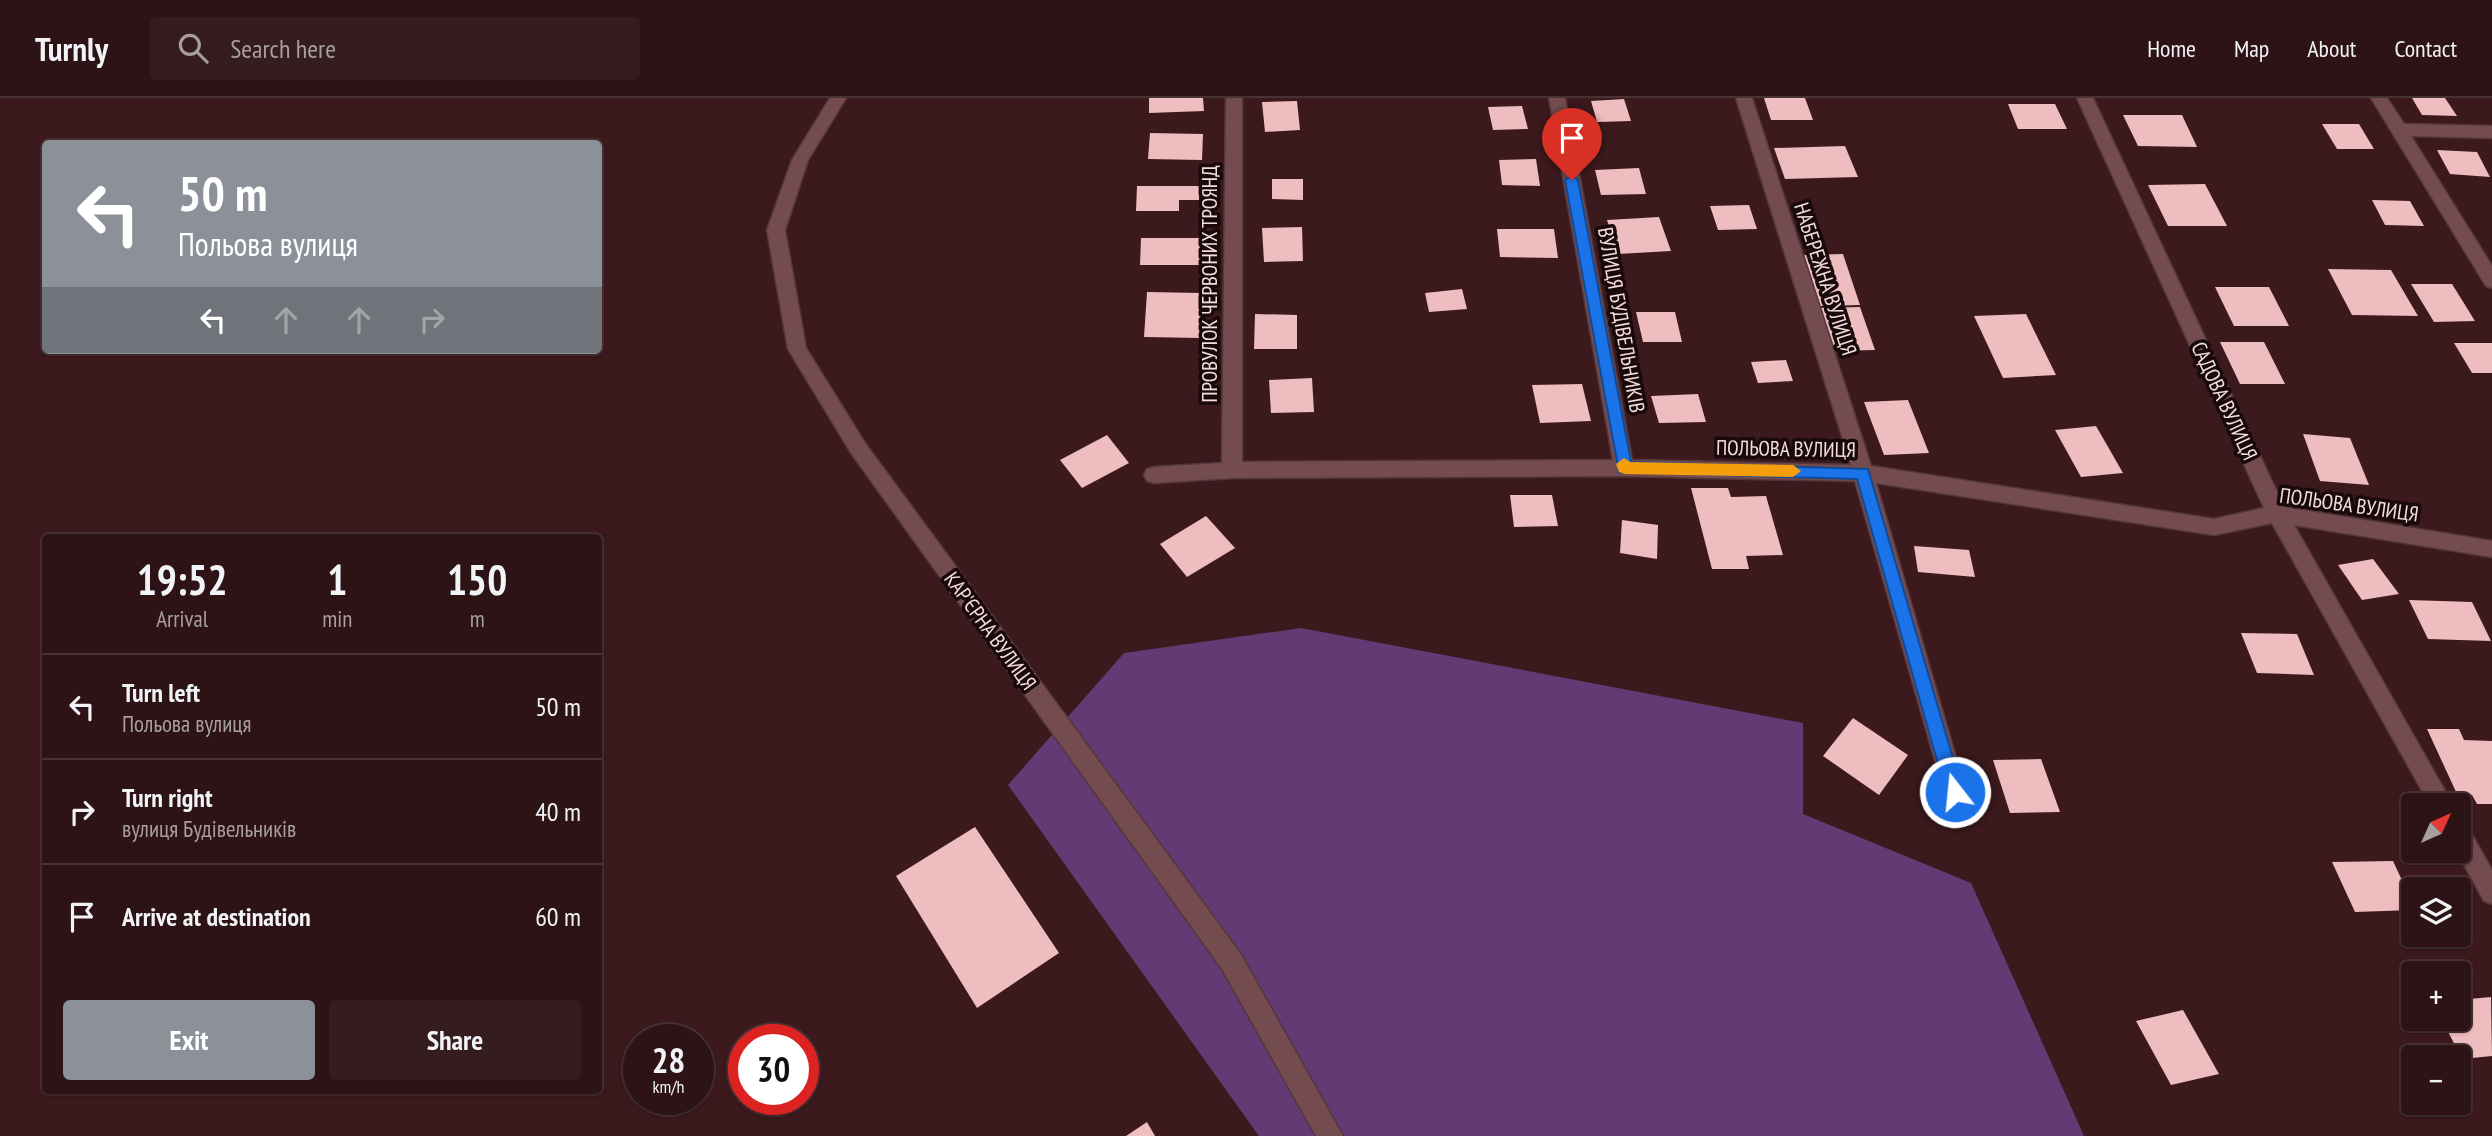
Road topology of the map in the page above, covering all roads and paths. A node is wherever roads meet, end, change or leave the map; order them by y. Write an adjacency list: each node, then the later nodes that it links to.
1 (838, 98): 20 (street, КАР'ЄРНА ВУЛИЦЯ)
2 (1234, 98): 11 (street, ПРОВУЛОК ЧЕРВОНИХ ТРОЯНД)
3 (1557, 98): 10 (street, ВУЛИЦЯ БУДІВЕЛЬНИКІВ)
4 (1744, 98): 12 (street, НАБЕРЕЖНА ВУЛИЦЯ)
5 (2085, 98): 14 (street, САДОВА ВУЛИЦЯ)
6 (2379, 98): 7 (street)
7 (2400, 131): 8 (street); 9 (street)
8 (2492, 132)
9 (2492, 281)
10 (1625, 468): 11 (street, ПОЛЬОВА ВУЛИЦЯ); 12 (street, ПОЛЬОВА ВУЛИЦЯ)
11 (1232, 470): 13 (street, ПОЛЬОВА ВУЛИЦЯ)
12 (1863, 473): 14 (street, ПОЛЬОВА ВУЛИЦЯ); 16 (street, НАБЕРЕЖНА ВУЛИЦЯ)
13 (1154, 475)
14 (2277, 514): 15 (street, ПОЛЬОВА ВУЛИЦЯ); 17 (street, САДОВА ВУЛИЦЯ)
15 (2492, 549)
16 (1955, 792)
17 (2435, 793)
18 (2471, 855): 19 (street)
19 (2492, 893)
20 (1330, 1136)

